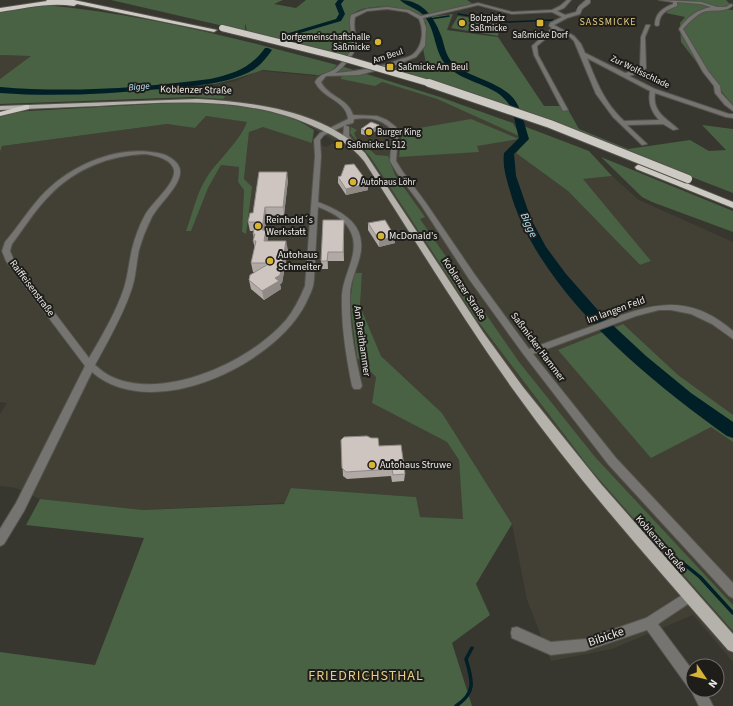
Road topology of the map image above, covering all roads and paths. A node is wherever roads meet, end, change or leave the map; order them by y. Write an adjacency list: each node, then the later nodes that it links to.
1 (49, 0): 7 (highway)
2 (88, 0): 15 (highway)
3 (468, 0): 10 (street)
4 (569, 0): 16 (street)
5 (588, 0): 19 (street)
6 (661, 0): 8 (street)
7 (68, 2): 14 (highway); 15 (highway)
8 (675, 2): 12 (street); 20 (street)
9 (116, 3): 15 (highway)
10 (478, 4): 13 (street); 16 (street)
11 (731, 5): 12 (street)
12 (715, 8): 29 (street)
13 (457, 9): 17 (street); 18 (street)
14 (0, 10)
15 (133, 11): 43 (highway); 43 (highway, bridge)
16 (553, 11): 19 (street)
17 (422, 16): 25 (street, Am Beul); 25 (street)
18 (452, 16)
19 (565, 17): 22 (street)
20 (657, 25)
21 (648, 26): 24 (street)
22 (555, 28): 23 (street); 30 (street)
23 (583, 54): 24 (street, Zur Wolfsschlade); 35 (street)
24 (625, 75): 26 (street, Zur Wolfsschlade)
25 (323, 76): 33 (street)
26 (653, 90): 32 (street, Zur Wolfsschlade); 34 (street)
27 (26, 107): 28 (main road, Koblenzer Straße); 31 (highway); 36 (main road, Koblenzer Straße)
28 (0, 108)
29 (733, 109)
30 (565, 110)
31 (0, 114)
32 (732, 117)
33 (352, 118): 37 (street); 39 (street, Saßmicker Hammer); 48 (street, Saßmicker Hammer)
34 (663, 122): 35 (street); 38 (street)
35 (622, 123): 41 (street)
36 (316, 124): 39 (main road, Koblenzer Straße); 40 (street, Raiffeisenstraße)
37 (346, 127): 39 (street); 42 (street)
38 (675, 129)
39 (332, 132): 40 (street); 42 (main road, Koblenzer Straße)
40 (318, 140): 45 (street, Raiffeisenstraße)
41 (644, 144)
42 (356, 148): 53 (main road, Koblenzer Straße)
43 (684, 182): 44 (highway); 46 (highway)
44 (733, 197)
45 (315, 203): 49 (street, Raiffeisenstraße); 50 (street, Am Breithammer)
46 (733, 205)
47 (733, 336): 48 (street, Im langen Feld)
48 (527, 353): 52 (street, Saßmicker Hammer)
49 (90, 366): 49 (street, Raiffeisenstraße); 51 (street, Raiffeisenstraße)
50 (357, 386)
51 (0, 540)
52 (733, 592)
53 (690, 596): 54 (street, Bibicke); 56 (main road, Koblenzer Straße)
54 (648, 623): 55 (street, Bibicke); 57 (street)
55 (517, 633)
56 (733, 645)
57 (685, 672)

